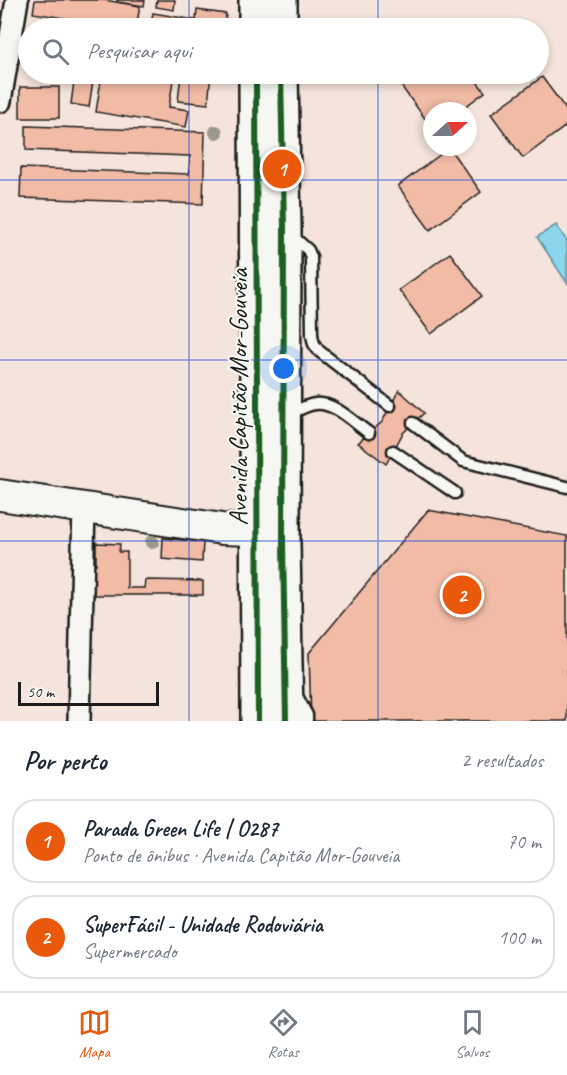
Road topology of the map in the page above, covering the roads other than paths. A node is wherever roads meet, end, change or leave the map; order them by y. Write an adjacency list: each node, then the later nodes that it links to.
1 (17, 0): 8 (street)
2 (256, 0): 4 (main road)
3 (280, 0): 5 (main road)
4 (256, 18)
5 (280, 18)
6 (256, 84): 19 (main road, Avenida Capitão Mor-Gouveia)
7 (281, 84): 9 (main road, Avenida Capitão Mor-Gouveia)
8 (0, 101)
9 (284, 229): 10 (lane); 11 (main road, Avenida Capitão Mor-Gouveia)
10 (390, 406)
11 (282, 417): 13 (lane); 19 (main road, Avenida Capitão Mor-Gouveia)
12 (413, 423): 15 (lane)
13 (369, 433)
14 (393, 451): 16 (lane)
15 (567, 487)
16 (455, 493)
17 (0, 495): 18 (main road)
18 (84, 507): 19 (main road); 21 (street)
19 (270, 531): 20 (main road, Avenida Capitão Mor-Gouveia); 22 (main road, Avenida Capitão Mor-Gouveia)
20 (285, 672): 23 (main road, Avenida Capitão Mor-Gouveia); 24 (lane)
21 (79, 721)
22 (258, 721)
23 (286, 721)
24 (307, 721)

